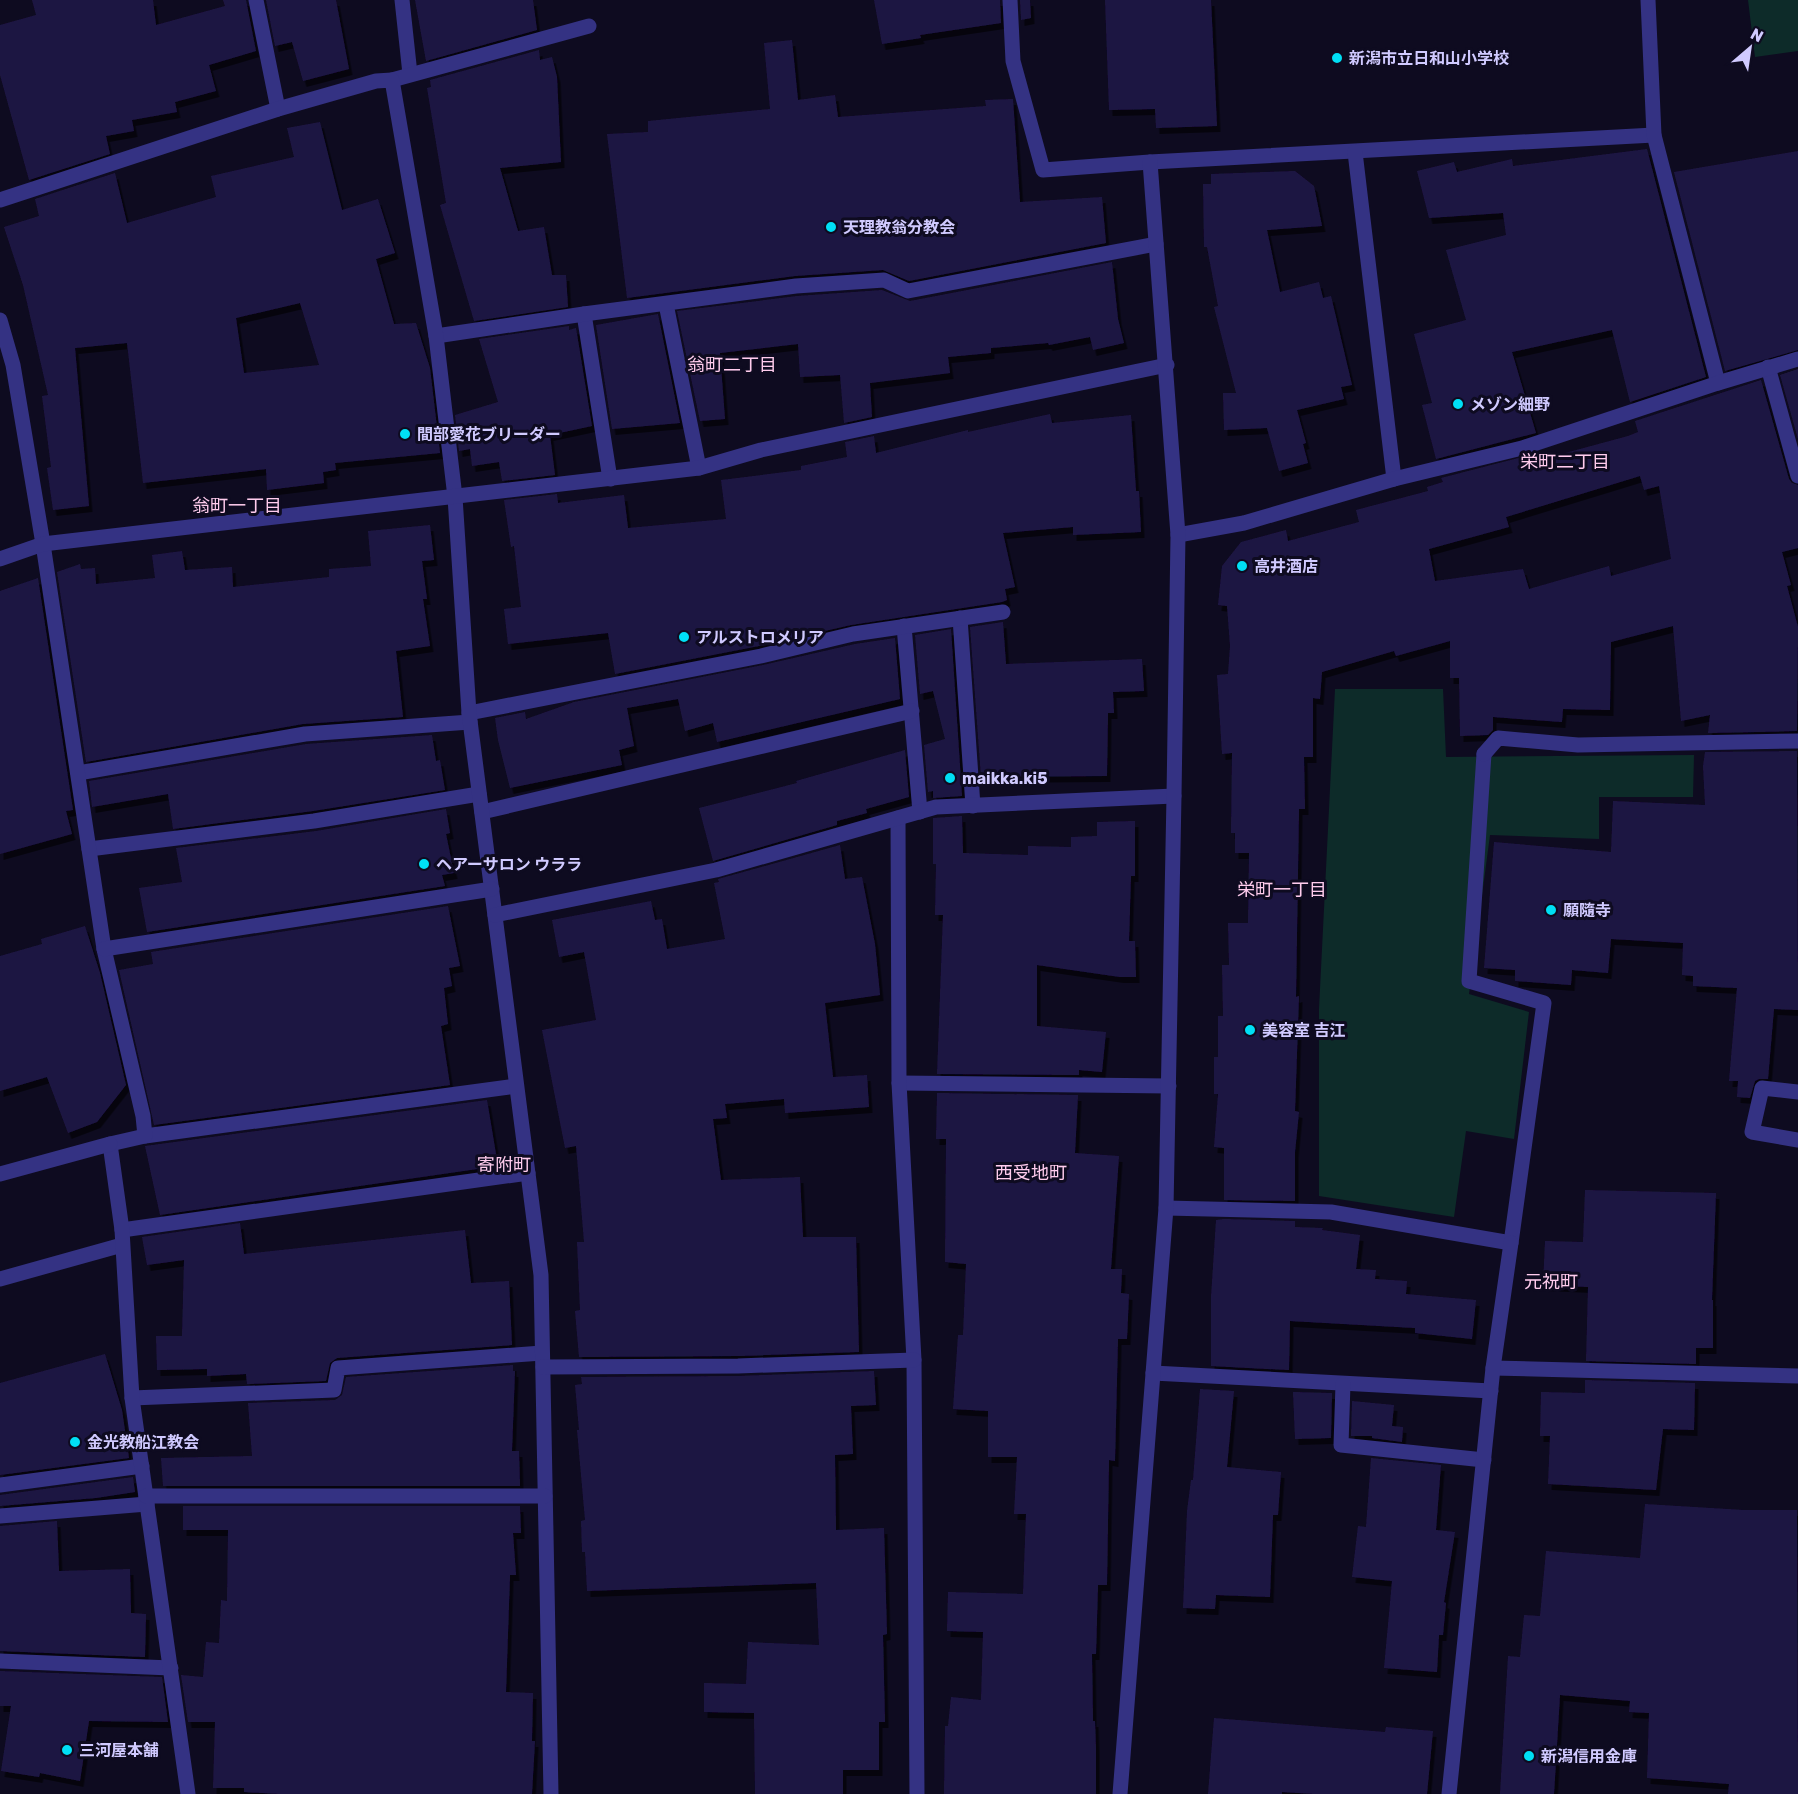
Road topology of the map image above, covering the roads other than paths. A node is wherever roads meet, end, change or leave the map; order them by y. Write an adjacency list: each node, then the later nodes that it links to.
1 (256, 0): 8 (street)
2 (402, 0): 6 (street)
3 (1010, 0): 11 (street)
4 (1648, 0): 9 (street)
5 (589, 26): 6 (street)
6 (410, 74): 7 (street)
7 (392, 80): 8 (street); 17 (street)
8 (278, 109): 12 (street)
9 (1654, 135): 10 (street); 21 (street)
10 (1355, 152): 11 (street); 25 (street)
11 (1150, 162): 13 (street)
12 (0, 200)
13 (1156, 244): 14 (street); 19 (street)
14 (666, 304): 15 (street); 22 (street)
15 (584, 314): 17 (street); 24 (street)
16 (0, 320): 28 (street)
17 (436, 336): 26 (street)
18 (1798, 359): 20 (street)
19 (1167, 365): 22 (street); 27 (street)
20 (1768, 367): 21 (street); 23 (street)
21 (1718, 383): 25 (street)
22 (699, 468): 24 (street)
23 (1798, 476)
24 (610, 479): 26 (street)
25 (1394, 479): 27 (street)
26 (455, 497): 28 (street); 34 (street)
27 (1178, 536): 38 (street)
28 (43, 544): 29 (street); 36 (street)
29 (0, 559)
30 (1003, 612): 31 (street)
31 (960, 618): 32 (street); 39 (street)
32 (904, 626): 33 (street); 34 (street)
33 (912, 711): 40 (street); 41 (street)
34 (470, 717): 36 (street); 37 (street)
35 (1798, 741): 58 (street)
36 (78, 772): 43 (street)
37 (479, 794): 40 (street); 43 (street)
38 (1174, 796): 39 (street); 49 (street)
39 (973, 806): 41 (street)
40 (482, 812): 44 (street)
41 (920, 812): 42 (street)
42 (898, 819): 45 (street); 47 (street)
43 (89, 849): 46 (street)
44 (492, 889): 45 (street); 46 (street)
45 (495, 915): 48 (street)
46 (104, 949): 51 (street)
47 (899, 1083): 49 (street); 61 (street)
48 (516, 1086): 51 (street); 55 (street)
49 (1169, 1086): 56 (street)
50 (1798, 1092): 52 (street)
51 (145, 1136): 53 (street)
52 (1798, 1140)
53 (110, 1144): 54 (street); 57 (street)
54 (0, 1173)
55 (528, 1173): 57 (street); 60 (street)
56 (1166, 1208): 58 (street); 63 (street)
57 (122, 1237): 59 (street); 67 (street)
58 (1511, 1243): 62 (street)
59 (0, 1279)
60 (543, 1360): 61 (street); 67 (street); 71 (street)
61 (914, 1360): 78 (street)
62 (1493, 1368): 64 (street); 66 (street)
63 (1153, 1373): 65 (street); 79 (street)
64 (1798, 1376)
65 (1343, 1383): 66 (street); 68 (street)
66 (1491, 1391): 68 (street)
67 (132, 1398): 69 (street)
68 (1484, 1460): 80 (street)
69 (142, 1466): 70 (street); 72 (street)
70 (0, 1485)
71 (545, 1496): 72 (street); 77 (street)
72 (147, 1500): 73 (street); 75 (street)
73 (0, 1516)
74 (0, 1661): 75 (street)
75 (171, 1668): 76 (street)
76 (188, 1794)
77 (551, 1794)
78 (917, 1794)
79 (1120, 1794)
80 (1449, 1794)

